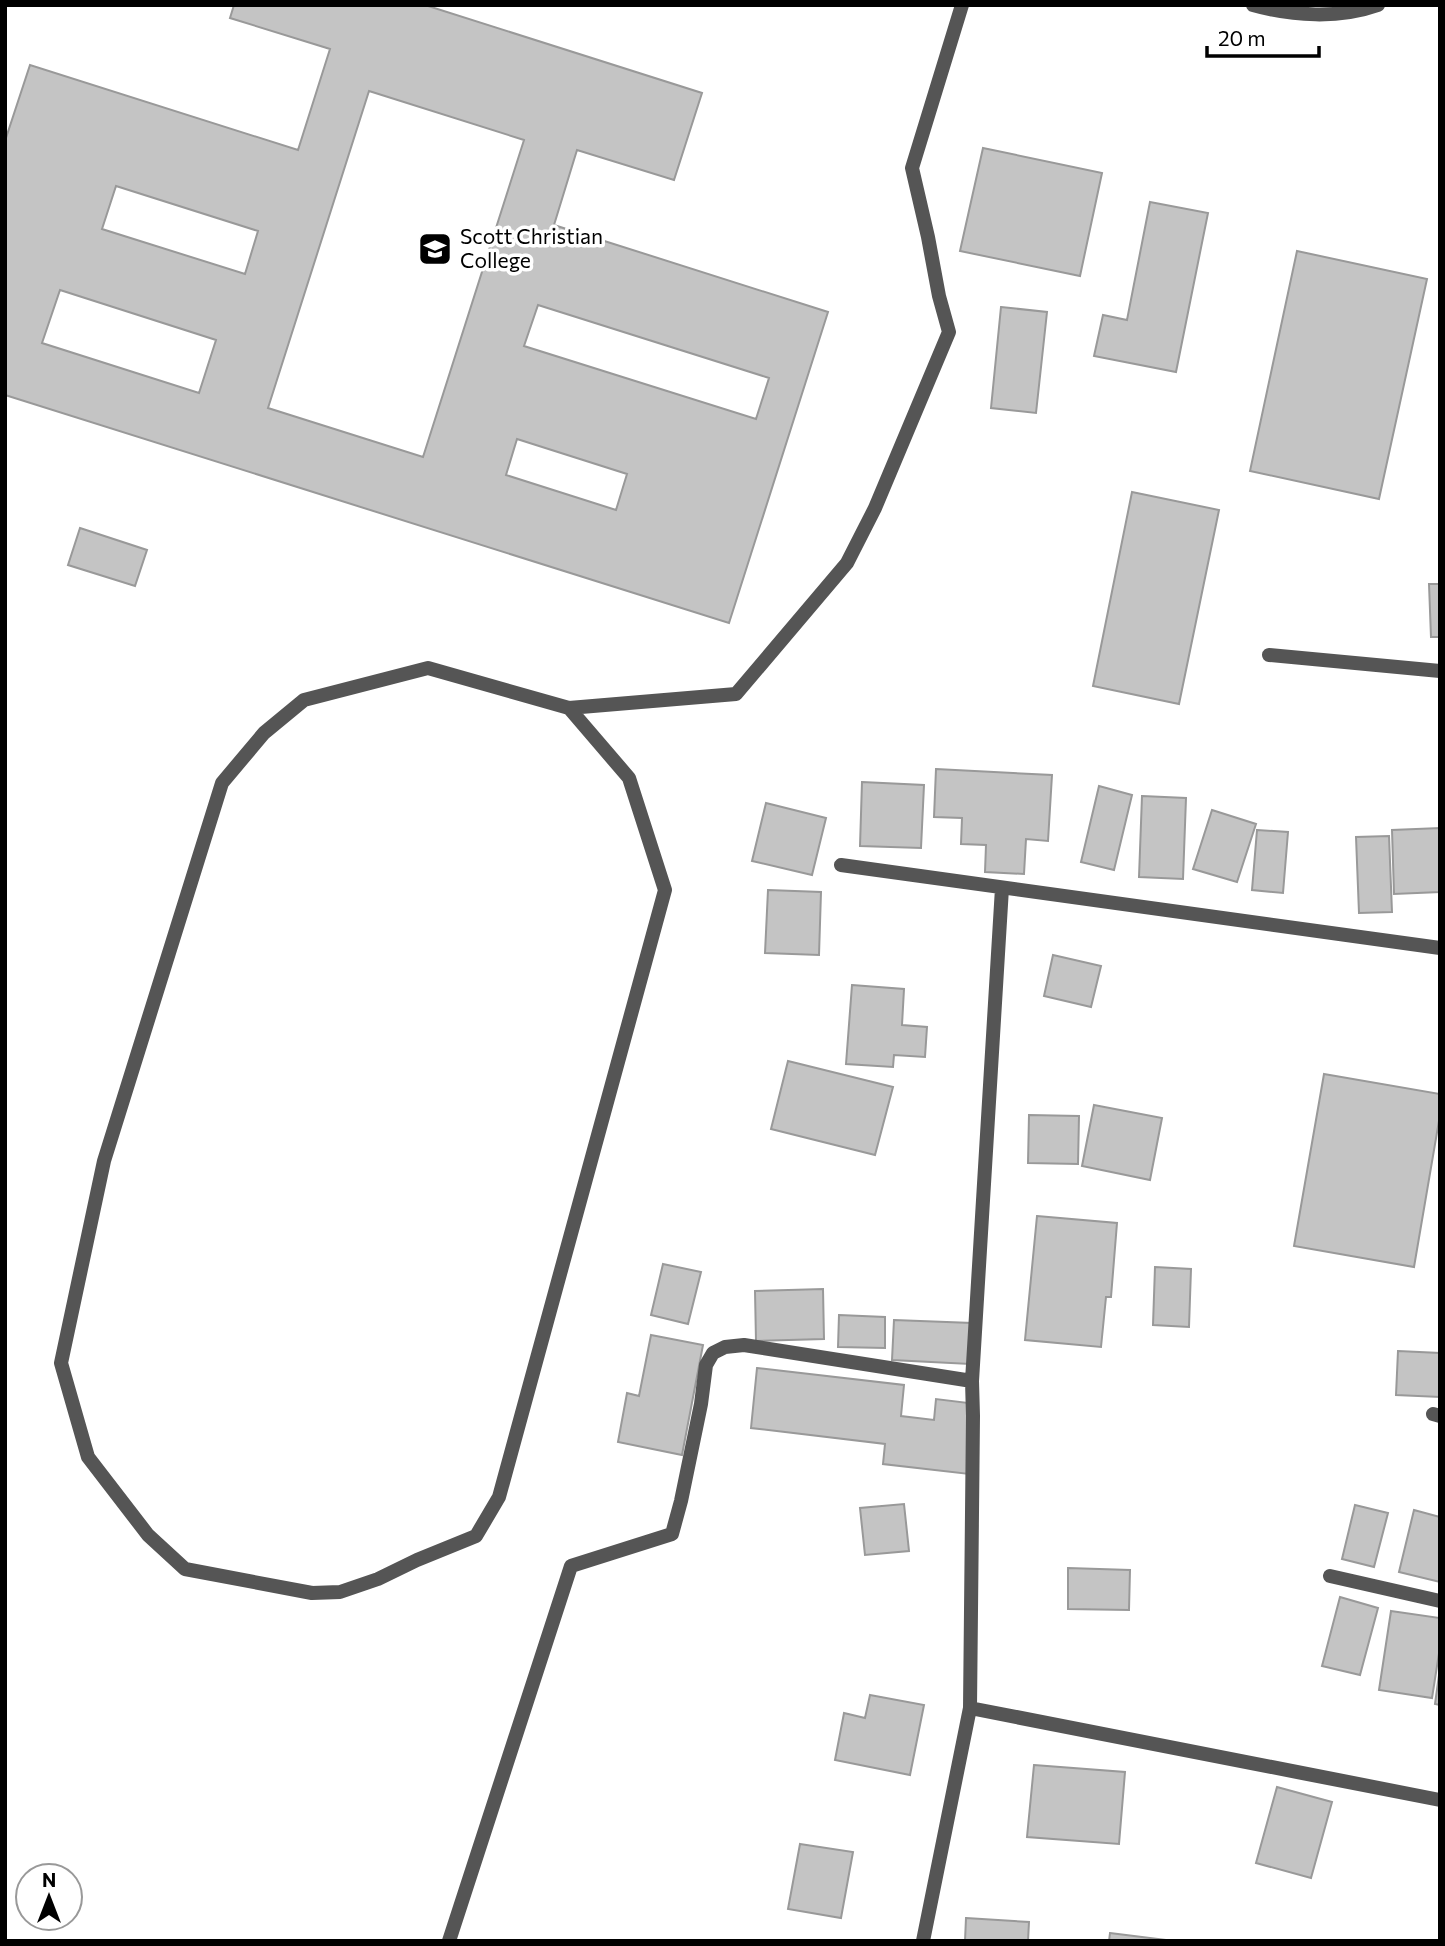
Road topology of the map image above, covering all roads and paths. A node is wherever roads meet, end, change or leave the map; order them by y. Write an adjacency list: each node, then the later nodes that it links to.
1 (962, 5): 6 (street)
2 (1253, 5): 3 (street)
3 (1378, 5)
4 (1269, 655): 5 (street)
5 (1440, 671)
6 (569, 709): 6 (street)
7 (841, 865): 8 (street)
8 (1002, 888): 9 (street); 10 (street)
9 (1440, 948)
10 (972, 1381): 13 (street); 15 (street)
11 (1330, 1576): 12 (street)
12 (1440, 1601)
13 (970, 1708): 14 (street); 16 (street)
14 (1440, 1800)
15 (449, 1941)
16 (923, 1941)

